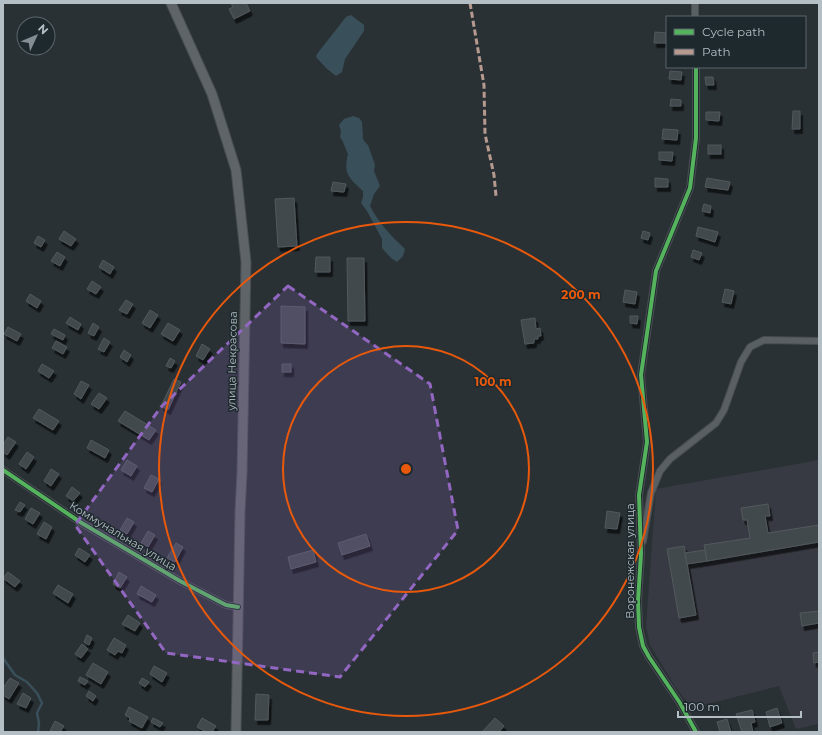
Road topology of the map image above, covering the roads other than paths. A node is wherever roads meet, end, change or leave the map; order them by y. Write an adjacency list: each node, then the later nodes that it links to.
1 (171, 3): 8 (main road, улица Некрасова)
2 (695, 3): 3 (street)
3 (695, 16)
4 (696, 68): 7 (street, Воронежская улица)
5 (819, 341): 7 (street)
6 (3, 470): 8 (street, Коммунальная улица)
7 (641, 554): 10 (street, Воронежская улица)
8 (238, 607): 9 (main road, улица Некрасова)
9 (236, 732)
10 (696, 732)

